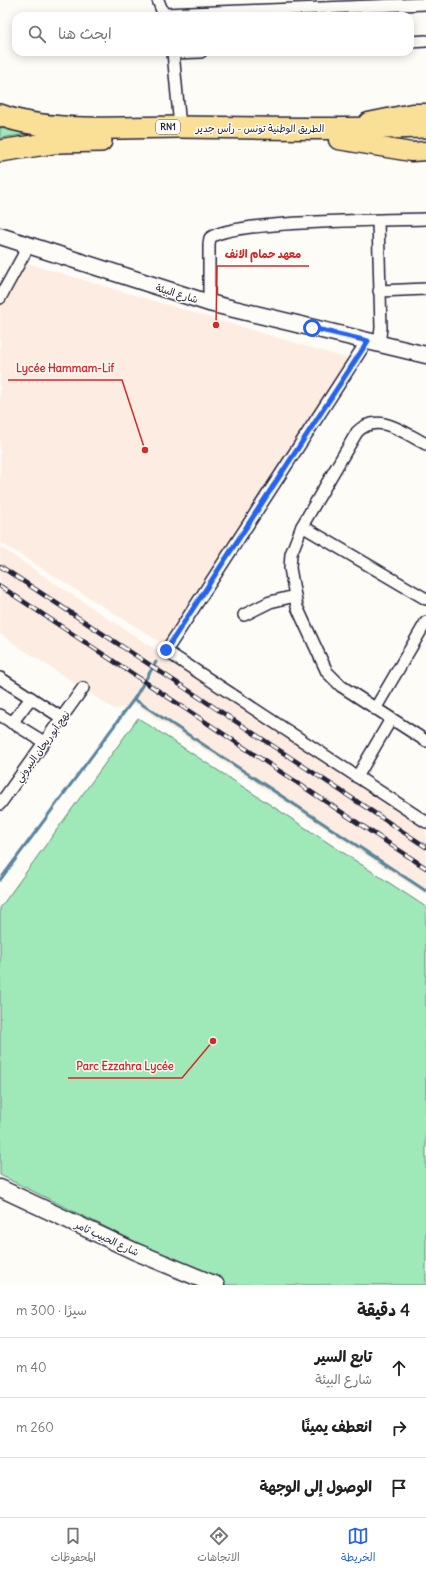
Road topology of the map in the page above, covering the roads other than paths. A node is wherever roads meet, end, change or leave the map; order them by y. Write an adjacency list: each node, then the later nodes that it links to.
1 (158, 0): 5 (street)
2 (386, 3): 3 (street); 4 (street)
3 (426, 4)
4 (307, 5): 6 (street)
5 (163, 12)
6 (207, 12)
7 (426, 41): 8 (street)
8 (414, 42)
9 (173, 56): 12 (street)
10 (426, 113): 14 (main road)
11 (0, 114): 12 (highway, الطريق الوطنية تونس - رأس جدير / RN1)
12 (180, 127): 14 (highway, الطريق الوطنية تونس - رأس جدير / RN1)
13 (426, 127): 14 (highway, الطريق الوطنية تونس - رأس جدير / RN1)
14 (338, 134): 15 (highway, الطريق الوطنية تونس - رأس جدير / RN1); 16 (highway, الطريق الوطنية تونس - رأس جدير / RN1); 17 (main road)
15 (426, 139)
16 (0, 151)
17 (426, 152)
18 (426, 219): 19 (street)
19 (378, 221): 23 (street); 25 (street)
20 (0, 236): 21 (main road, شارع البيئة)
21 (29, 245): 24 (street); 25 (main road, شارع البيئة)
22 (426, 289): 23 (street)
23 (379, 291): 26 (street)
24 (0, 298)
25 (209, 303): 26 (main road, شارع البيئة)
26 (373, 343): 27 (main road, شارع البيئة); 43 (street)
27 (426, 355)
28 (426, 444): 29 (street)
29 (302, 526): 30 (street); 31 (street)
30 (295, 596): 32 (street); 37 (street)
31 (426, 599)
32 (244, 614)
33 (426, 622): 37 (street)
34 (0, 678): 36 (street)
35 (83, 688): 38 (street, نهج أبو ريحان البيروني)
36 (31, 698): 38 (street); 39 (street)
37 (375, 708): 40 (street)
38 (62, 718): 42 (street, نهج أبو ريحان البيروني)
39 (4, 719): 42 (street)
40 (391, 719): 41 (street); 43 (street)
41 (426, 741)
42 (44, 742): 44 (street, نهج أبو ريحان البيروني)
43 (357, 777): 45 (street)
44 (0, 804)
45 (426, 822)
46 (0, 1188): 47 (main road, شارع الحبيب ثامر)
47 (210, 1284)

